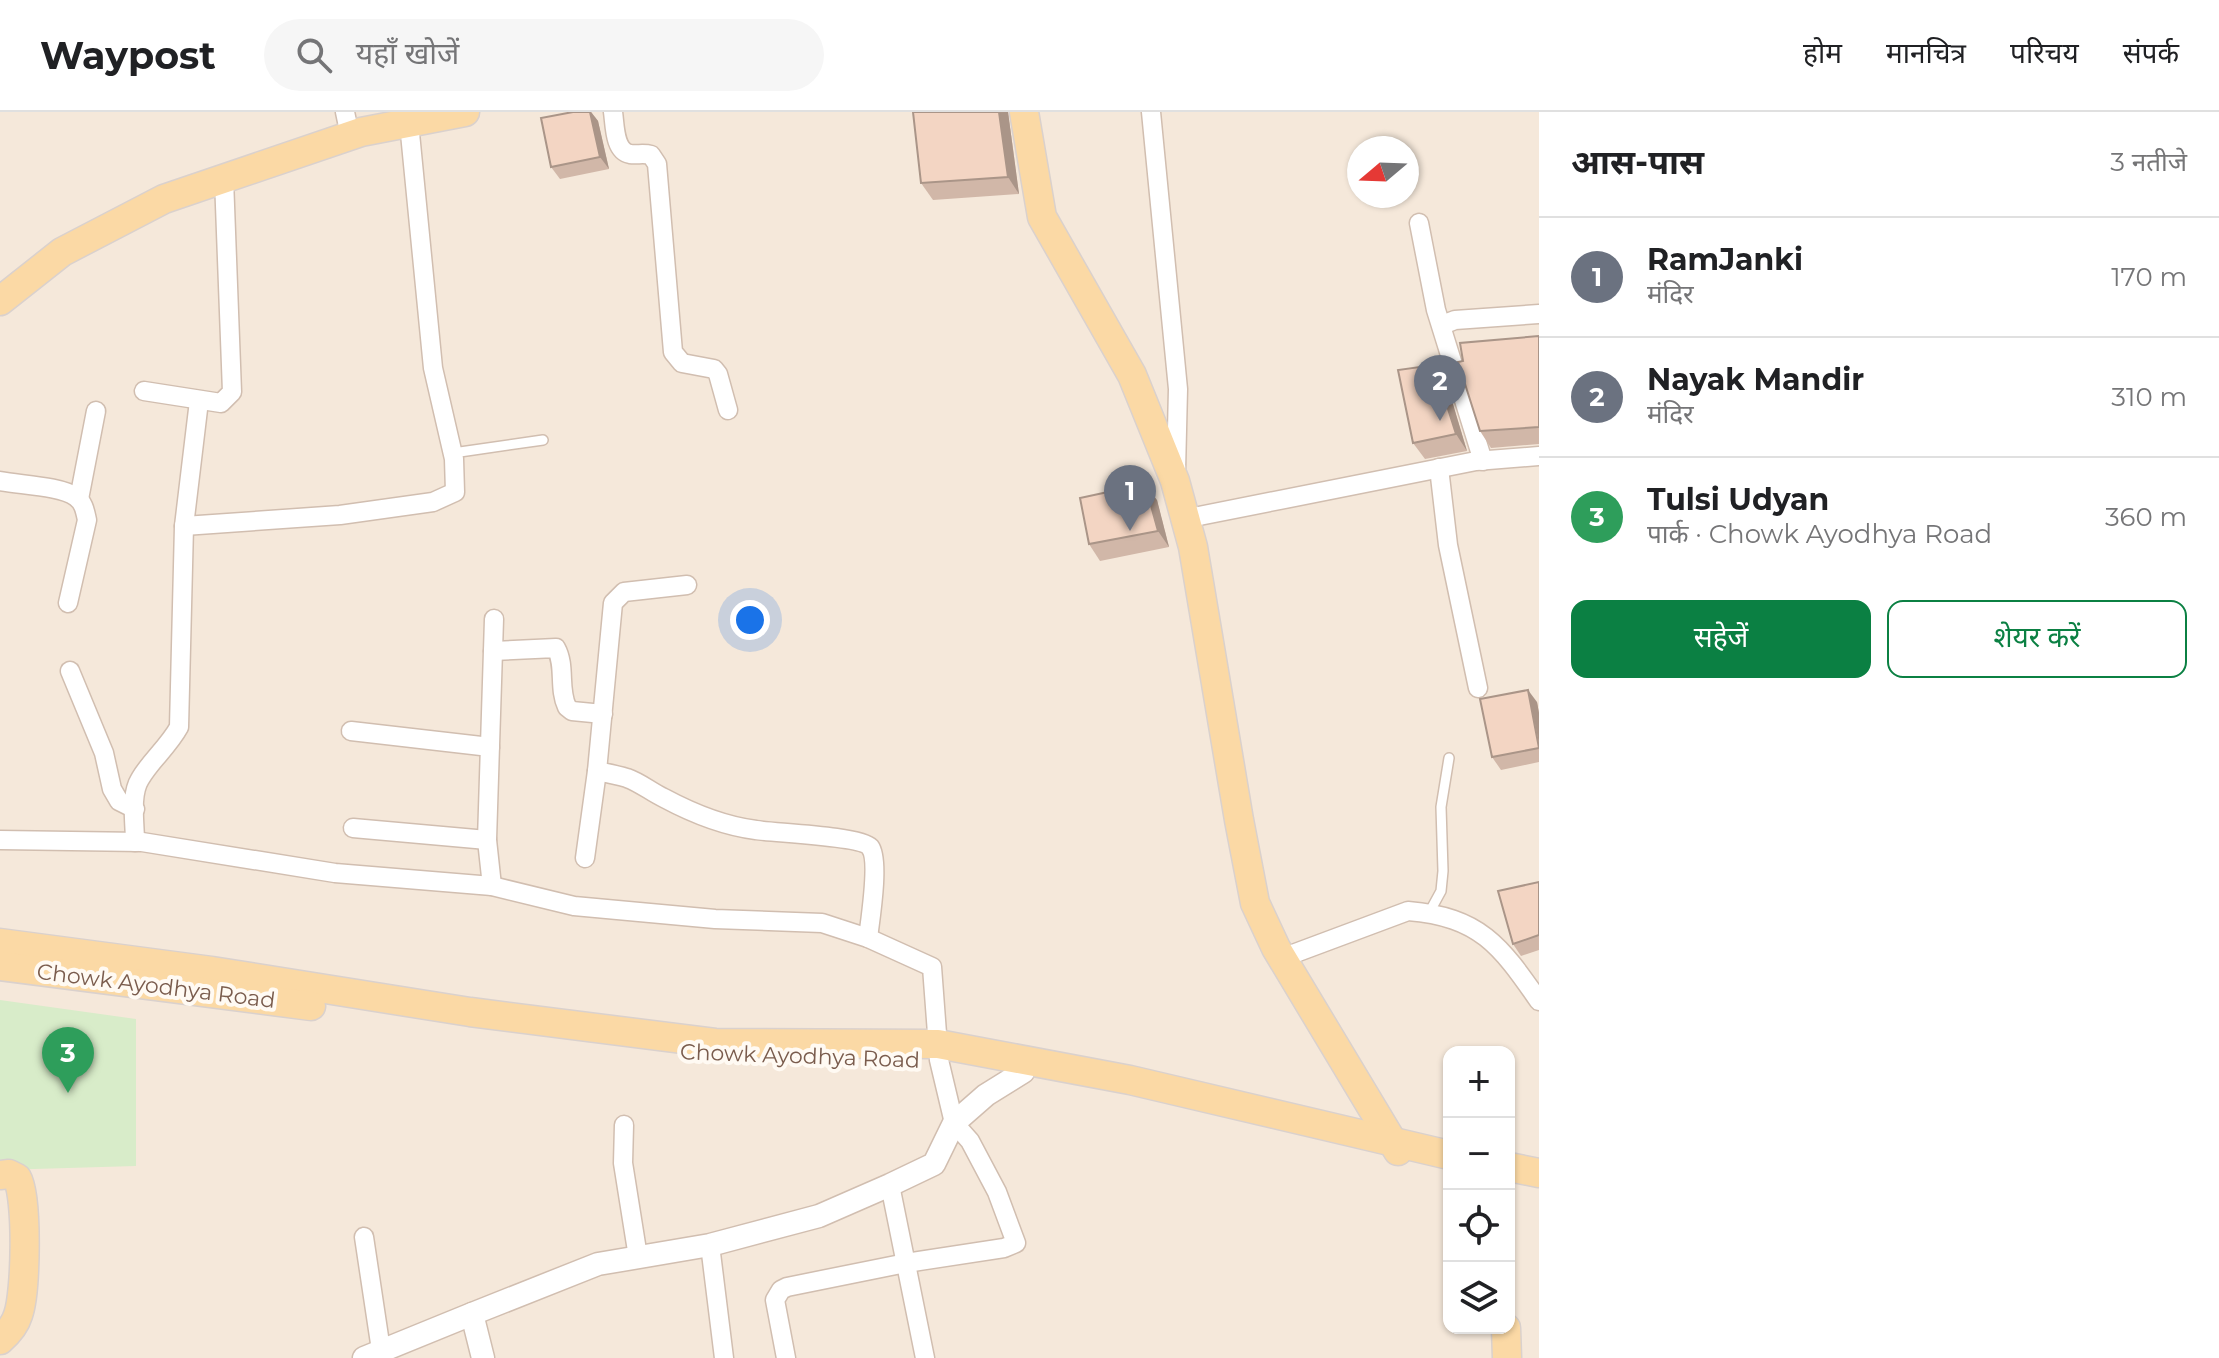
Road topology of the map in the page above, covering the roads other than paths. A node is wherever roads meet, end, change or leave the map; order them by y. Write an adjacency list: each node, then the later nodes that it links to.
1 (465, 112): 5 (main road)
2 (613, 112): 14 (street)
3 (1024, 112): 22 (main road)
4 (1151, 112): 22 (street)
5 (409, 123): 6 (main road); 17 (street)
6 (348, 124): 7 (main road)
7 (224, 179): 9 (main road); 13 (street)
8 (1419, 223): 11 (street)
9 (0, 301)
10 (1539, 314): 11 (street)
11 (1442, 325): 19 (street)
12 (144, 391): 13 (street)
13 (199, 401): 25 (street)
14 (728, 410)
15 (96, 411): 23 (street)
16 (543, 440): 17 (lane)
17 (453, 453): 25 (street)
18 (1539, 456): 19 (street)
19 (1483, 461): 20 (street)
20 (1439, 468): 24 (street); 31 (street)
21 (0, 481): 23 (street)
22 (1175, 481): 24 (main road)
23 (79, 499): 27 (street)
24 (1184, 519): 47 (main road)
25 (184, 526): 37 (street)
26 (687, 585): 32 (street)
27 (68, 603)
28 (494, 619): 29 (street)
29 (493, 651): 32 (street); 34 (street)
30 (70, 671): 37 (street)
31 (1478, 688)
32 (603, 714): 36 (street)
33 (351, 731): 34 (street)
34 (490, 747): 40 (street)
35 (1449, 758): 44 (lane)
36 (597, 771): 42 (street); 45 (street)
37 (135, 809): 41 (street)
38 (353, 828): 40 (street)
39 (0, 840): 41 (street)
40 (487, 840): 43 (street)
41 (135, 842): 43 (street)
42 (585, 858)
43 (492, 886): 45 (street)
44 (1429, 913): 47 (street); 49 (street)
45 (868, 938): 50 (street)
46 (0, 943): 50 (main road)
47 (1282, 958): 54 (main road)
48 (0, 966): 50 (main road, Chowk Ayodhya Road)
49 (1539, 1001)
50 (939, 1052): 51 (main road, Chowk Ayodhya Road); 52 (street); 54 (main road)
51 (1023, 1072): 52 (street); 54 (main road, Chowk Ayodhya Road)
52 (954, 1123): 62 (street); 66 (street)
53 (624, 1125): 65 (street)
54 (1398, 1153): 55 (main road); 56 (main road, Chowk Ayodhya Road)
55 (1443, 1155)
56 (1443, 1167)
57 (1515, 1168): 58 (main road)
58 (1539, 1173)
59 (0, 1175): 69 (main road)
60 (1515, 1180): 61 (main road)
61 (1539, 1184)
62 (890, 1185): 64 (street); 66 (street)
63 (364, 1237): 70 (street)
64 (710, 1245): 65 (street); 73 (street)
65 (638, 1257): 67 (street)
66 (906, 1263): 71 (street); 74 (street)
67 (472, 1314): 70 (street); 72 (street)
68 (1506, 1334): 75 (main road)
69 (0, 1340)
70 (373, 1354)
71 (920, 1357)
72 (483, 1358)
73 (724, 1358)
74 (786, 1358)
75 (1507, 1358)

